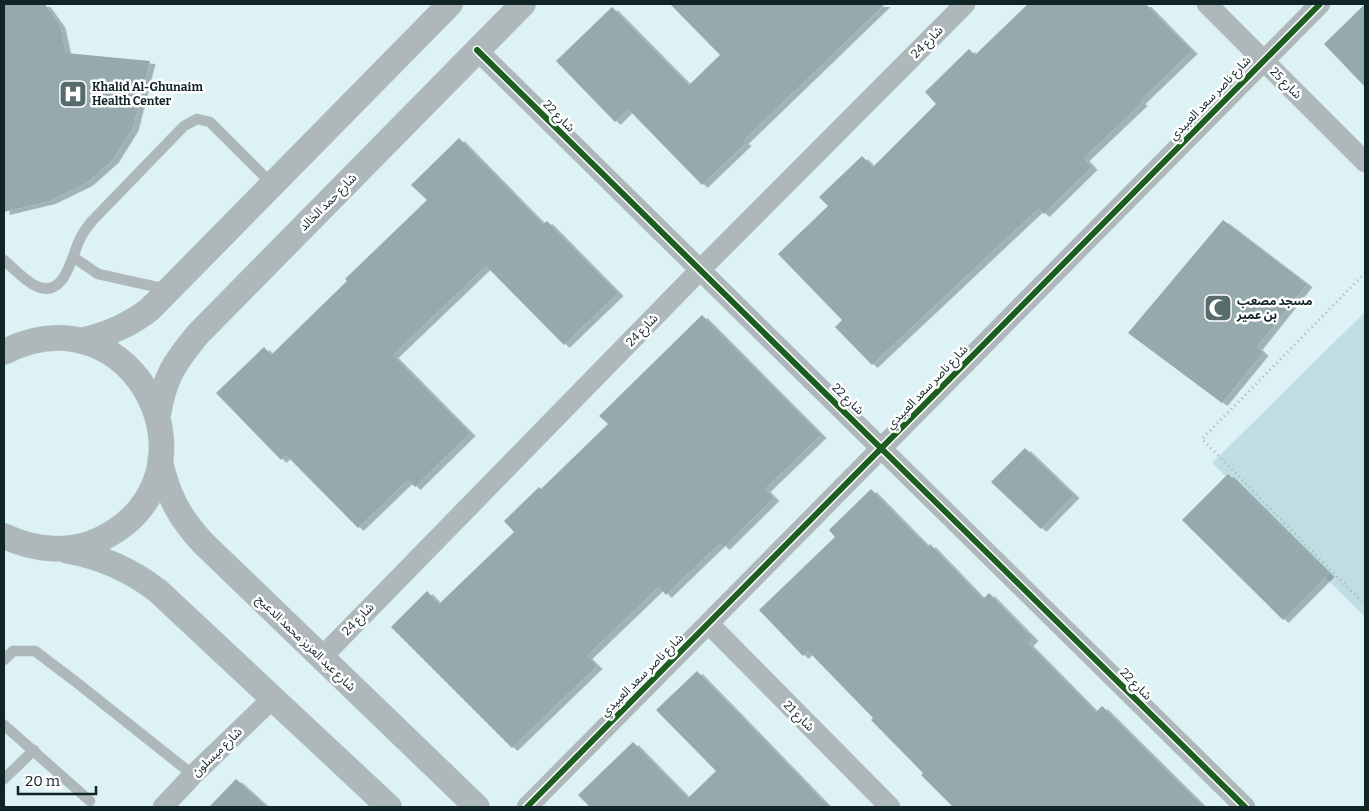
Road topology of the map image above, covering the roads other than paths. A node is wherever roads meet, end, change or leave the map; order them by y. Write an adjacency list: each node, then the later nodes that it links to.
1 (450, 4): 9 (street)
2 (523, 4): 6 (street, شارع حمد الخالد)
3 (965, 4): 12 (street, شارع 24)
4 (1207, 4): 7 (street, شارع 25)
5 (1320, 4): 7 (street, شارع ناصر سعد العبيدي)
6 (477, 50): 12 (street, شارع 22); 18 (street, شارع حمد الخالد)
7 (1263, 60): 8 (street, شارع 25); 19 (street, شارع ناصر سعد العبيدي)
8 (1365, 162)
9 (273, 185): 10 (lane); 13 (street)
10 (73, 257): 11 (lane); 13 (lane)
11 (4, 260)
12 (699, 271): 19 (street, شارع 22); 25 (street, شارع 24)
13 (169, 290): 15 (street)
14 (4, 334): 16 (street)
15 (80, 341): 16 (street); 18 (street)
16 (28, 342): 17 (street)
17 (4, 352)
18 (158, 416): 20 (street)
19 (882, 448): 24 (street, شارع ناصر سعد العبيدي); 38 (street, شارع 22)
20 (160, 461): 22 (street); 25 (street, شارع عبد العزيز محمد الدعيج)
21 (4, 536): 22 (street)
22 (48, 549): 23 (street); 27 (street)
23 (4, 555)
24 (708, 624): 36 (street, شارع ناصر سعد العبيدي); 37 (street, شارع 21)
25 (321, 658): 35 (street, شارع عبد العزيز محمد الدعيج)
26 (4, 660): 30 (lane)
27 (273, 698): 30 (street, شارع ميسلون); 34 (street)
28 (4, 725): 29 (lane)
29 (34, 750): 31 (lane); 32 (lane)
30 (193, 775): 33 (street, شارع ميسلون)
31 (4, 779)
32 (90, 801)
33 (163, 807)
34 (389, 807)
35 (477, 807)
36 (527, 807)
37 (890, 807)
38 (1245, 807)

